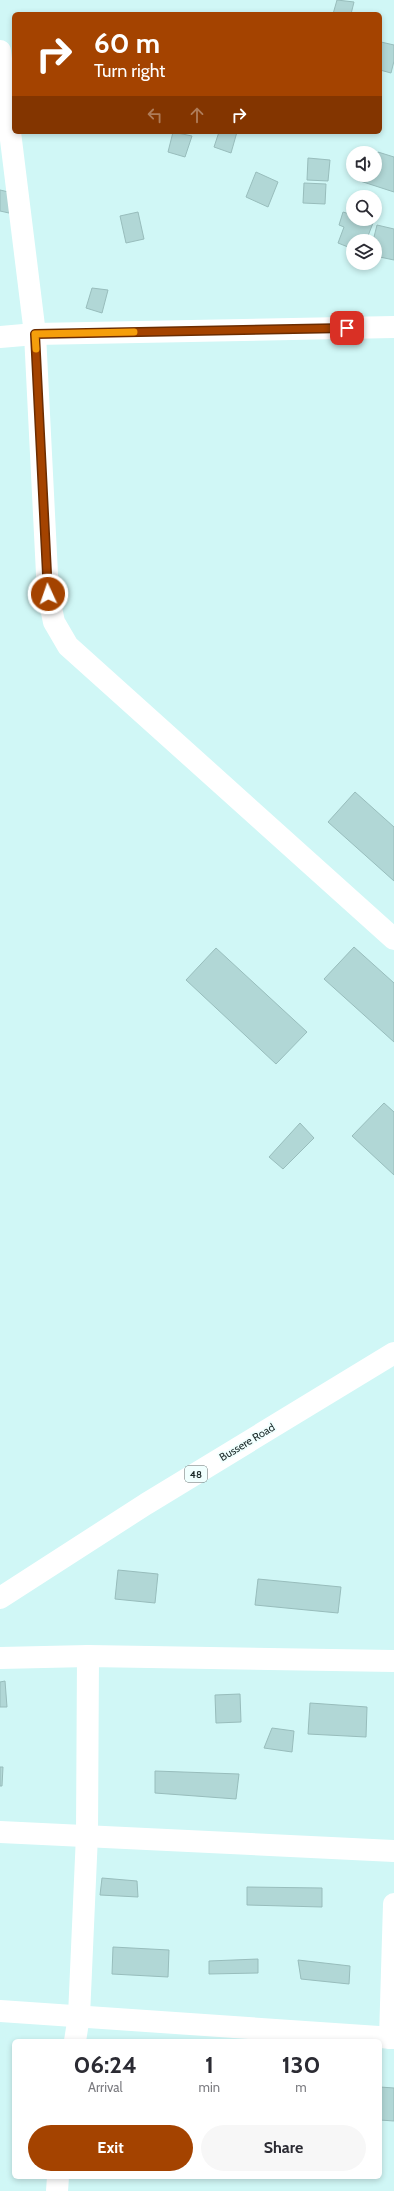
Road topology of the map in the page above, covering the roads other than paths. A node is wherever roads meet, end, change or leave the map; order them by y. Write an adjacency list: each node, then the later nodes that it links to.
1 (0, 51): 2 (street)
2 (4, 115): 4 (street)
3 (394, 327): 4 (street)
4 (35, 334): 5 (street); 6 (street)
5 (0, 337)
6 (394, 939)
7 (394, 1353): 8 (street, Bussere Road / 48)
8 (0, 1598)
9 (88, 1656): 10 (street); 11 (street); 13 (street)
10 (0, 1658)
11 (394, 1661)
12 (0, 1832): 13 (street)
13 (87, 1835): 14 (street); 17 (street)
14 (394, 1851)
15 (394, 1904): 18 (street)
16 (0, 2011): 17 (street)
17 (78, 2016): 18 (street); 19 (street)
18 (392, 2038)
19 (75, 2039)
20 (58, 2179): 21 (street)
21 (56, 2191)

